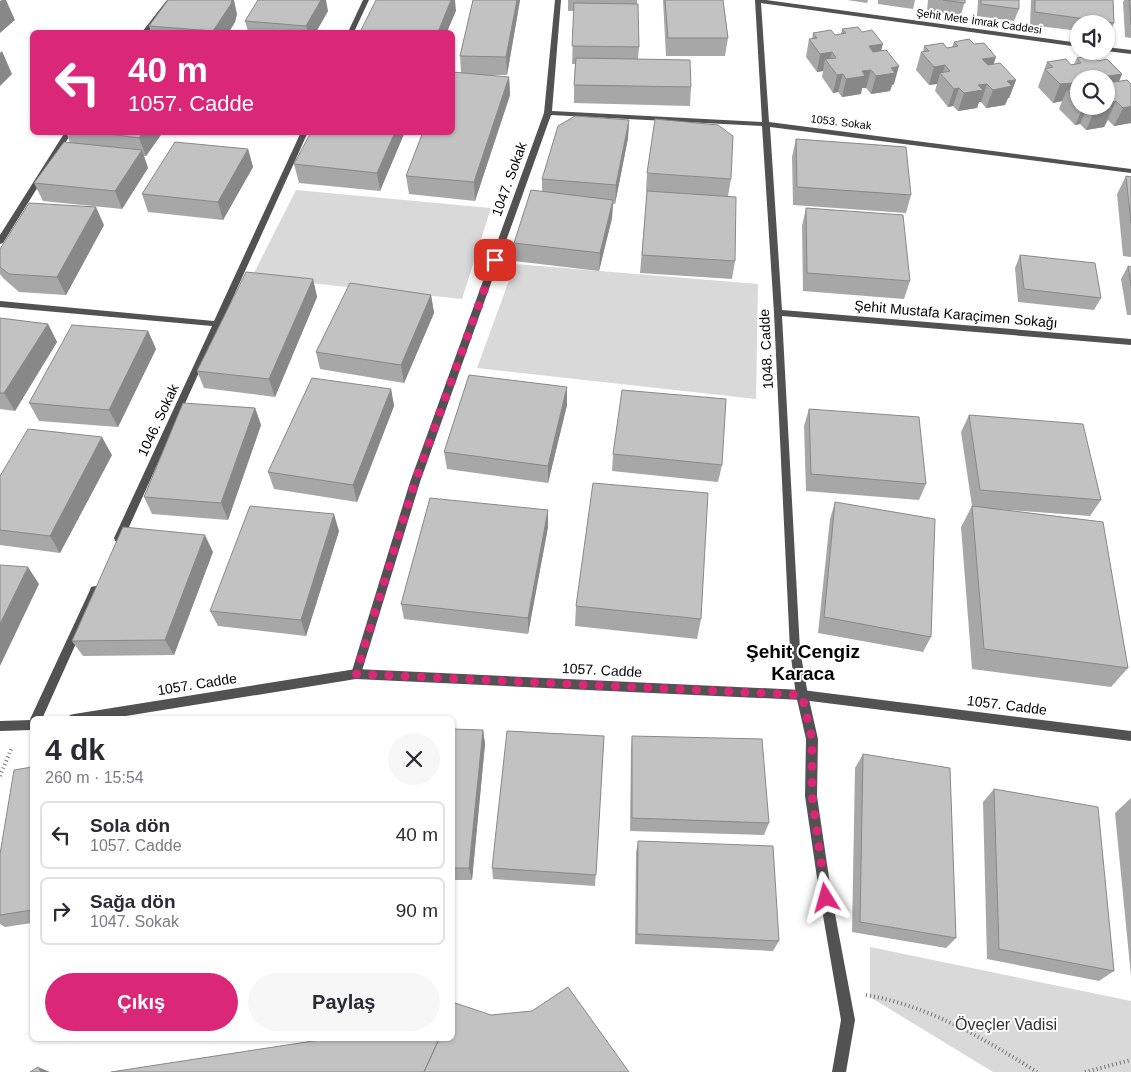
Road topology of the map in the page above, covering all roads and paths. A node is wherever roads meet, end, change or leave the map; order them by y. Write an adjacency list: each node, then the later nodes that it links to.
1 (170, 0): 5 (street)
2 (366, 0): 6 (street)
3 (558, 0): 10 (street, 1047. Sokak)
4 (759, 0): 7 (street, Şehit Mete İmrak Caddesi); 11 (street, 1048. Cadde)
5 (147, 30)
6 (352, 30)
7 (1070, 44)
8 (1115, 50): 9 (street)
9 (1131, 52)
10 (548, 113): 11 (street, 1053. Sokak); 22 (street, 1047. Sokak)
11 (766, 124): 14 (street, 1053. Sokak); 17 (street, 1048. Cadde)
12 (67, 135): 15 (street)
13 (304, 135): 18 (street, 1046. Sokak)
14 (1131, 170)
15 (0, 241)
16 (0, 304): 18 (street)
17 (778, 313): 19 (street, Şehit Mustafa Karaçimen Sokağı); 23 (street, 1048. Cadde)
18 (217, 324): 20 (street, 1046. Sokak)
19 (1131, 342)
20 (114, 548)
21 (98, 584): 24 (street)
22 (356, 674): 23 (street, 1057. Cadde); 25 (street, 1057. Cadde)
23 (802, 695): 28 (street, 1057. Cadde); 30 (street, 1048. Cadde)
24 (37, 716)
25 (93, 716)
26 (27, 725): 27 (street); 29 (path)
27 (0, 726)
28 (1131, 736)
29 (0, 776)
30 (843, 992): 32 (street, 1048. Cadde); 33 (path)
31 (1131, 1060): 34 (path)
32 (840, 1072)
33 (1038, 1072)
34 (1085, 1072)

